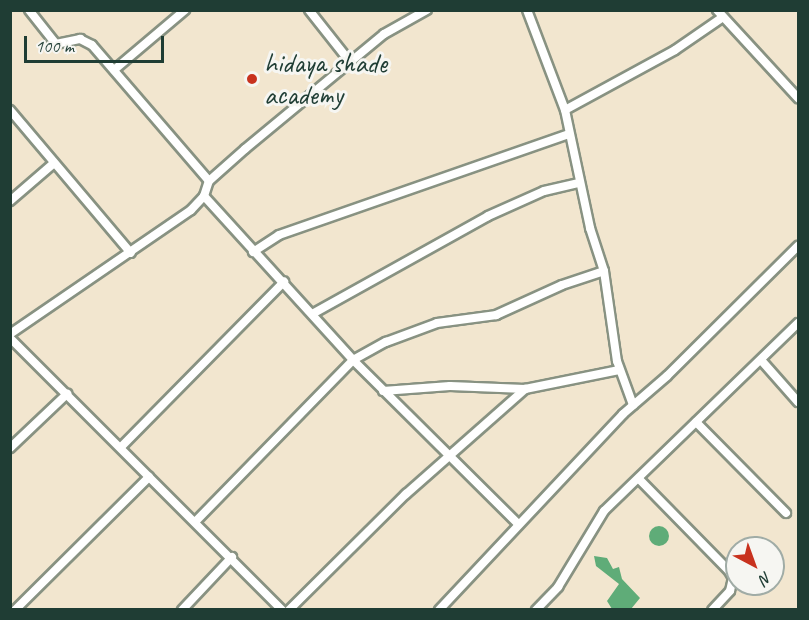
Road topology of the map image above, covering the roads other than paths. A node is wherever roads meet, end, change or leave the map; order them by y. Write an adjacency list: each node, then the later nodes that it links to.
1 (29, 10): 8 (street)
2 (185, 10): 8 (street)
3 (309, 10): 7 (street)
4 (427, 10): 7 (street)
5 (527, 10): 11 (street)
6 (720, 14): 9 (street); 11 (street)
7 (350, 62): 14 (street)
8 (114, 70): 14 (street)
9 (798, 98)
10 (10, 110): 13 (street)
11 (565, 110): 12 (street)
12 (569, 134): 15 (street); 19 (street)
13 (54, 163): 17 (street); 20 (street)
14 (209, 181): 16 (street)
15 (580, 183): 21 (street); 23 (street)
16 (204, 196): 19 (street); 20 (street)
17 (10, 201)
18 (798, 246): 33 (street)
19 (254, 252): 22 (street)
20 (131, 254): 25 (street)
21 (604, 271): 26 (street); 28 (street)
22 (284, 282): 23 (street); 35 (street)
23 (314, 313): 26 (street)
24 (798, 323): 27 (street)
25 (10, 336): 31 (street)
26 (353, 360): 30 (street); 41 (street)
27 (761, 360): 32 (street); 34 (street)
28 (619, 370): 29 (street); 33 (street)
29 (525, 389): 30 (street); 37 (street)
30 (383, 391): 37 (street)
31 (67, 394): 35 (street); 36 (street)
32 (798, 402)
33 (633, 405): 42 (street)
34 (696, 422): 39 (street); 40 (street)
35 (122, 446): 38 (street)
36 (10, 448)
37 (450, 456): 42 (street); 47 (street)
38 (149, 477): 41 (street); 44 (street)
39 (639, 479): 49 (street); 50 (street)
40 (786, 513)
41 (195, 522): 43 (street)
42 (518, 524): 48 (street)
43 (232, 556): 45 (street); 46 (street)
44 (15, 609)
45 (182, 609)
46 (282, 609)
47 (289, 609)
48 (439, 609)
49 (536, 609)
50 (712, 609)

